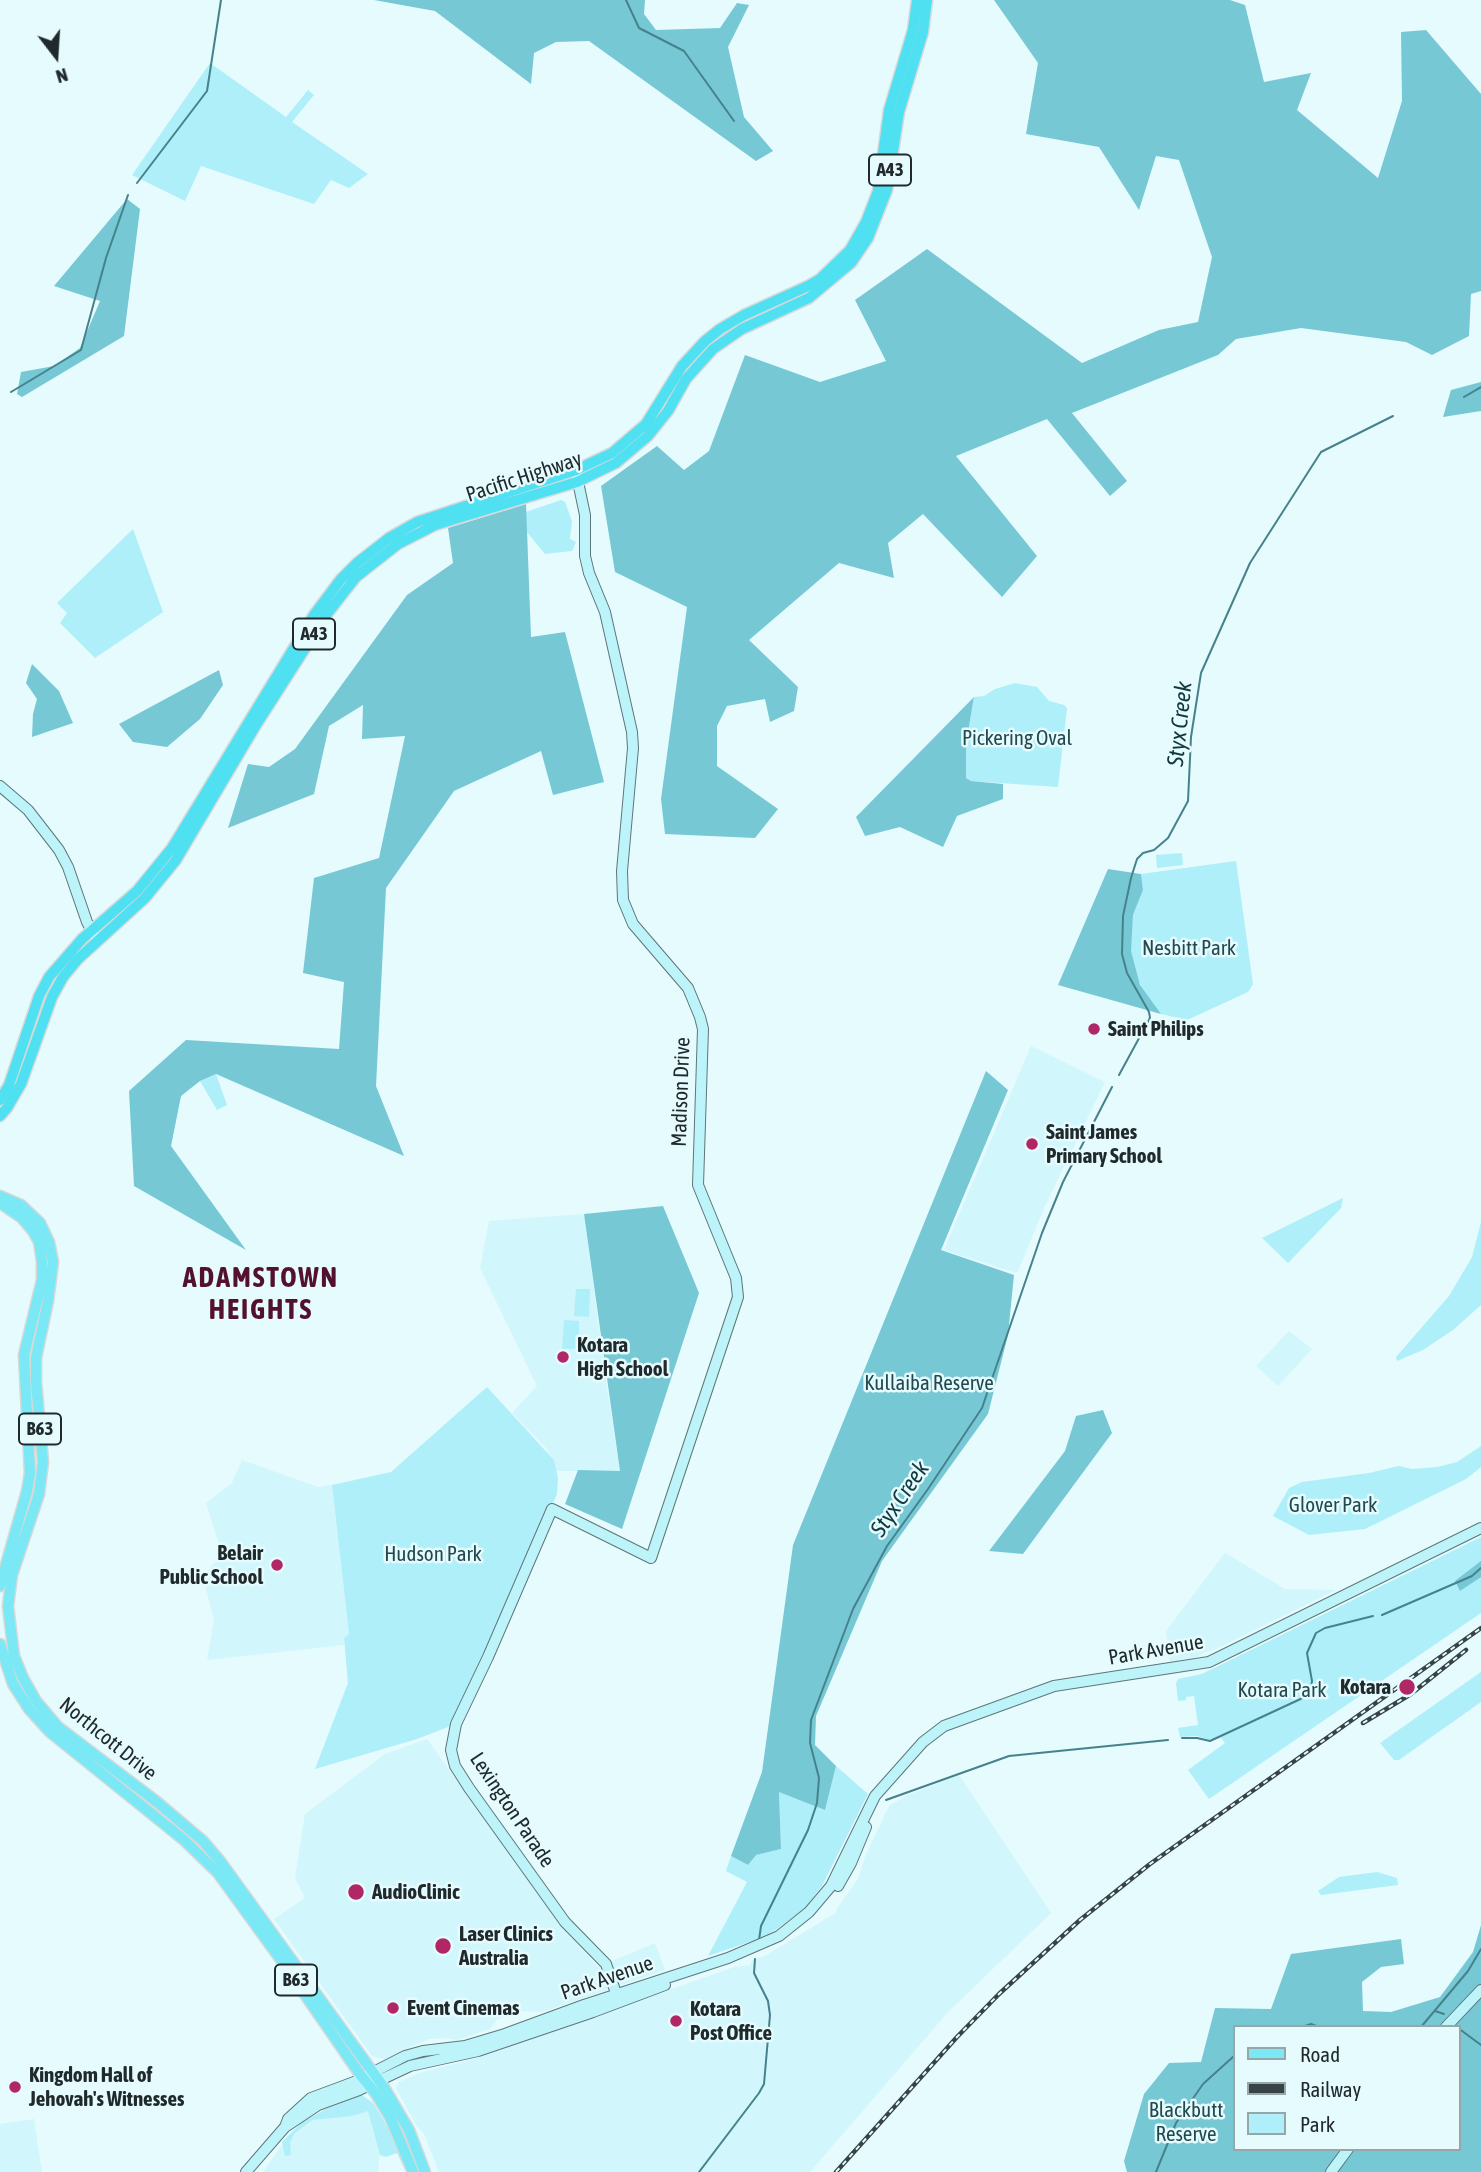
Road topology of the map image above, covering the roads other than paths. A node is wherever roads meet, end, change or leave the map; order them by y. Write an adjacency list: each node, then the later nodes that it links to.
1 (917, 0): 3 (highway, Pacific Highway / A43)
2 (928, 0): 4 (highway, Pacific Highway / A43)
3 (576, 470): 4 (main road, Madison Drive); 6 (highway, Pacific Highway / A43)
4 (577, 482): 7 (highway, Pacific Highway / A43); 12 (main road, Madison Drive)
5 (0, 786): 6 (main road)
6 (91, 930): 7 (main road); 8 (highway, A43)
7 (98, 940): 9 (highway, A43)
8 (0, 1100)
9 (0, 1115)
10 (0, 1196): 24 (main road, Northcott Drive / B63)
11 (0, 1203): 14 (main road, B63)
12 (552, 1508): 22 (main road, Lexington Parade)
13 (1481, 1528): 16 (main road, Park Avenue)
14 (0, 1586)
15 (0, 1644): 24 (main road, Northcott Drive / B63)
16 (884, 1789): 17 (main road, Park Avenue); 18 (main road, Park Avenue)
17 (860, 1826): 18 (main road); 19 (main road, Park Avenue)
18 (851, 1863): 19 (main road); 20 (main road, Park Avenue)
19 (827, 1892): 20 (main road, Park Avenue)
20 (766, 1946): 22 (main road, Park Avenue)
21 (1481, 1990): 23 (main road)
22 (618, 1998): 24 (main road, Park Avenue)
23 (1448, 2025)
24 (371, 2079): 26 (main road, Park Avenue); 27 (main road, Northcott Drive / B63); 28 (main road, Northcott Drive / B63)
25 (1347, 2151): 29 (main road)
26 (246, 2172)
27 (413, 2172)
28 (425, 2172)
29 (1331, 2172)

